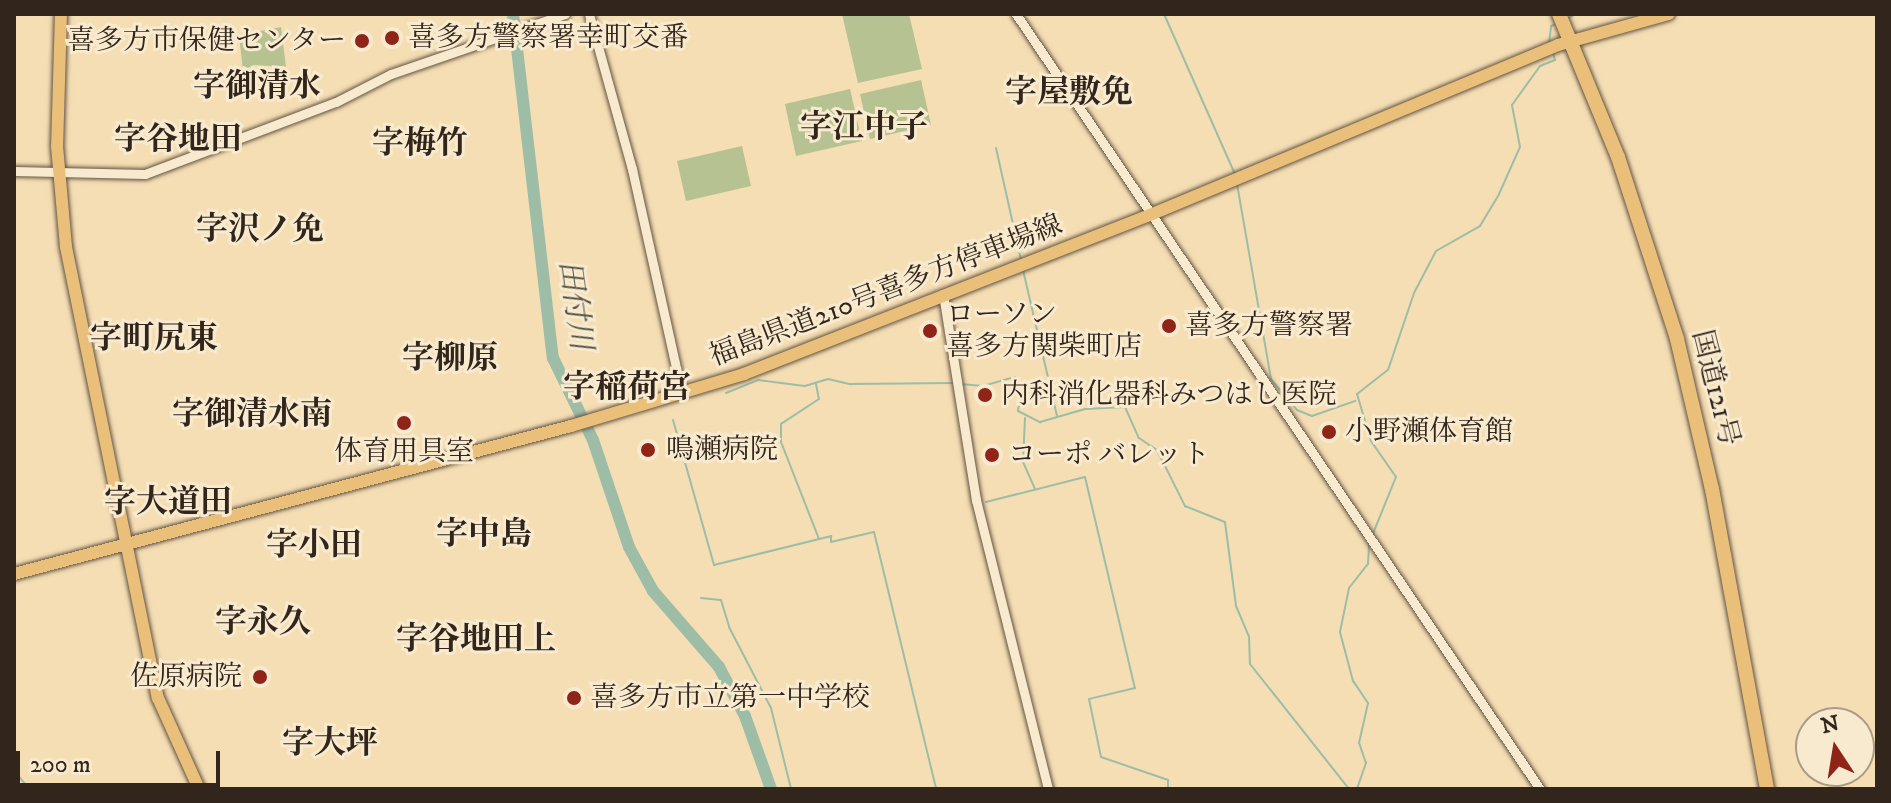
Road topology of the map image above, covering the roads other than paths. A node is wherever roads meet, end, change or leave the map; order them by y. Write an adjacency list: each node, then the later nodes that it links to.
1 (61, 14): 9 (main road)
2 (565, 14): 9 (street)
3 (589, 14): 12 (street)
4 (1016, 14): 10 (street)
5 (1559, 14): 7 (highway, 国道121号)
6 (1669, 14): 7 (main road, 福島県道210号喜多方停車場線)
7 (1570, 41): 10 (main road, 福島県道210号喜多方停車場線); 18 (highway, 国道121号)
8 (14, 171): 9 (street)
9 (59, 171): 13 (main road)
10 (1150, 215): 11 (main road, 福島県道210号喜多方停車場線); 17 (street)
11 (943, 294): 12 (main road, 福島県道210号喜多方停車場線); 16 (street)
12 (682, 394): 13 (main road, 福島県道210号喜多方停車場線)
13 (125, 543): 14 (main road, 福島県道210号喜多方停車場線); 15 (main road)
14 (14, 574)
15 (199, 789)
16 (1048, 789)
17 (1540, 789)
18 (1767, 789)

